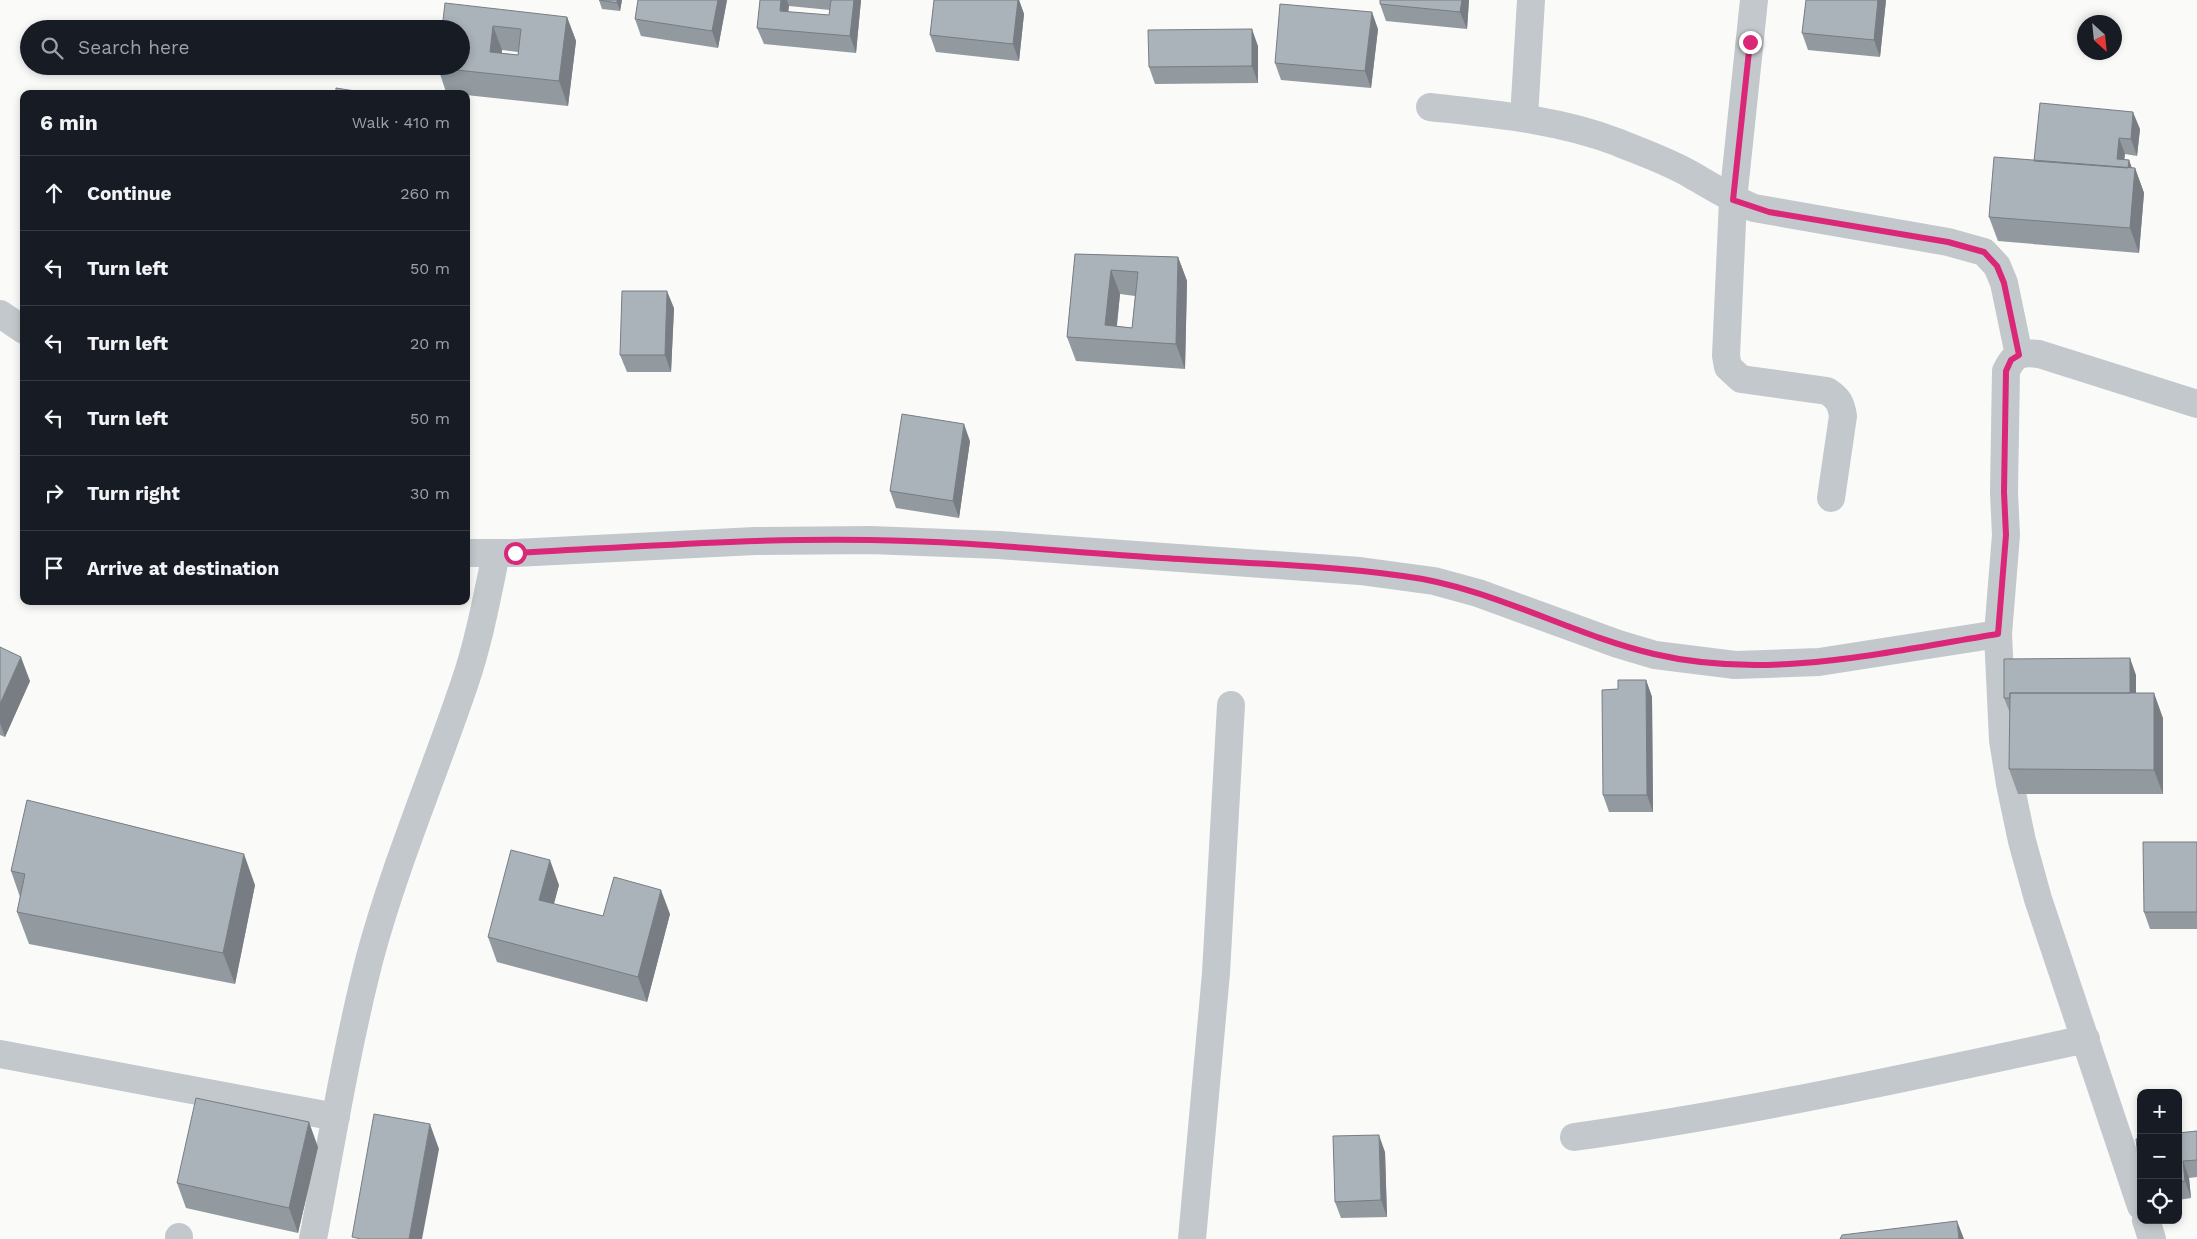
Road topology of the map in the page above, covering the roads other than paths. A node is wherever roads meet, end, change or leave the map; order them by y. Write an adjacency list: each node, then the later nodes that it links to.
1 (1531, 0): 4 (street)
2 (1754, 0): 5 (street)
3 (1430, 107): 4 (street)
4 (1524, 117): 5 (street)
5 (1733, 200): 8 (street); 10 (street)
6 (0, 314): 7 (street)
7 (20, 327)
8 (2019, 355): 9 (street); 13 (street)
9 (2197, 404)
10 (1831, 498)
11 (470, 553): 12 (street)
12 (496, 554): 13 (street); 17 (street)
13 (1998, 634): 15 (street)
14 (1231, 705): 22 (street)
15 (2086, 1039): 18 (street); 19 (street)
16 (0, 1054): 17 (street)
17 (336, 1118): 21 (street)
18 (1574, 1138)
19 (2137, 1194)
20 (2147, 1224): 23 (street)
21 (313, 1239)
22 (1192, 1239)
23 (2152, 1239)

